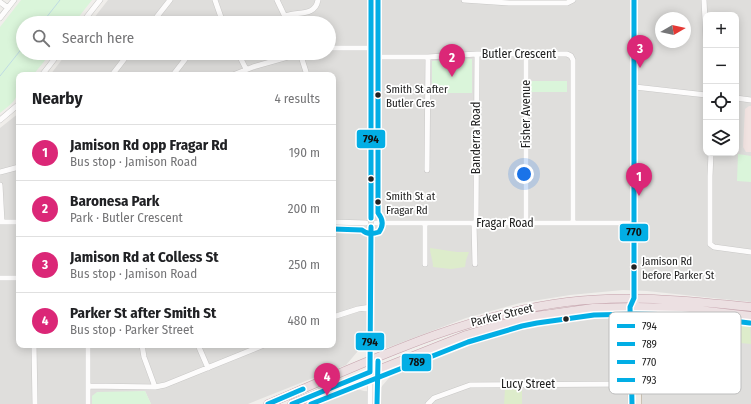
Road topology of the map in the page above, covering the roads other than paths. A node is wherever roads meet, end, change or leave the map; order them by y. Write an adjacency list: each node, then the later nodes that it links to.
1 (14, 0): 13 (street)
2 (100, 0): 16 (street)
3 (170, 0): 17 (street)
4 (215, 0): 18 (street)
5 (277, 0): 19 (street)
6 (318, 0): 19 (street)
7 (371, 0): 22 (street)
8 (464, 0): 11 (street)
9 (634, 0): 39 (main road)
10 (704, 0): 15 (street)
11 (573, 1): 14 (street)
12 (0, 2): 13 (street)
13 (8, 8): 20 (street)
14 (575, 8)
15 (705, 12)
16 (87, 16)
17 (157, 16)
18 (220, 16)
19 (285, 16)
20 (0, 18)
21 (336, 48): 22 (street)
22 (371, 48): 25 (street)
23 (477, 54): 24 (street, Butler Crescent); 26 (street, Butler Crescent); 59 (street, Banderra Road)
24 (526, 54): 54 (street, Fisher Avenue); 55 (street, Butler Crescent)
25 (371, 57): 26 (street, Butler Crescent); 50 (street)
26 (428, 57): 47 (street)
27 (54, 60): 34 (street)
28 (124, 60): 35 (street)
29 (185, 60): 36 (street)
30 (242, 60): 33 (street)
31 (277, 60): 33 (street)
32 (303, 60): 38 (street)
33 (246, 69): 37 (street)
34 (44, 72)
35 (114, 72)
36 (175, 72)
37 (240, 72)
38 (306, 72)
39 (635, 87): 40 (street); 60 (main road)
40 (703, 95)
41 (739, 98): 42 (street)
42 (751, 100)
43 (16, 107): 44 (street)
44 (0, 120)
45 (711, 156): 62 (street)
46 (16, 168): 48 (street)
47 (427, 170)
48 (0, 172)
49 (0, 186): 51 (street)
50 (371, 218): 56 (street); 57 (street)
51 (1, 222): 52 (street)
52 (16, 222)
53 (336, 222): 56 (street)
54 (526, 222): 55 (street, Fragar Road); 59 (street, Fragar Road)
55 (573, 222): 60 (street, Fragar Road)
56 (366, 223): 61 (street)
57 (376, 223): 58 (street, Fragar Road); 61 (street)
58 (425, 223): 59 (street, Fragar Road); 63 (street)
59 (475, 223): 64 (street, Banderra Road)
60 (634, 223): 67 (main road)
61 (371, 227): 70 (street)
62 (751, 252)
63 (425, 264)
64 (474, 264)
65 (0, 278): 66 (street)
66 (16, 278)
67 (634, 298): 68 (main road); 69 (highway, Parker Street); 81 (highway, Parker Street)
68 (634, 307): 71 (main road); 72 (highway, Parker Street); 83 (highway, Parker Street)
69 (751, 307)
70 (371, 308): 74 (street); 81 (street)
71 (634, 312)
72 (716, 312)
73 (741, 315): 75 (highway, Parker Street)
74 (336, 316)
75 (751, 316)
76 (34, 348): 89 (street)
77 (88, 348): 85 (street)
78 (142, 348): 86 (street)
79 (199, 348): 82 (street)
80 (257, 348): 82 (street)
81 (371, 361): 83 (street); 91 (highway, Parker Street)
82 (208, 368): 86 (street)
83 (370, 372): 92 (highway, Parker Street); 93 (street)
84 (609, 384): 94 (street, Lucy Street)
85 (88, 386): 86 (street); 90 (street)
86 (155, 387)
87 (634, 394): 95 (main road)
88 (636, 394): 96 (main road)
89 (35, 404)
90 (88, 404)
91 (268, 404)
92 (292, 404)
93 (370, 404)
94 (428, 404)
95 (632, 404)
96 (638, 404)

